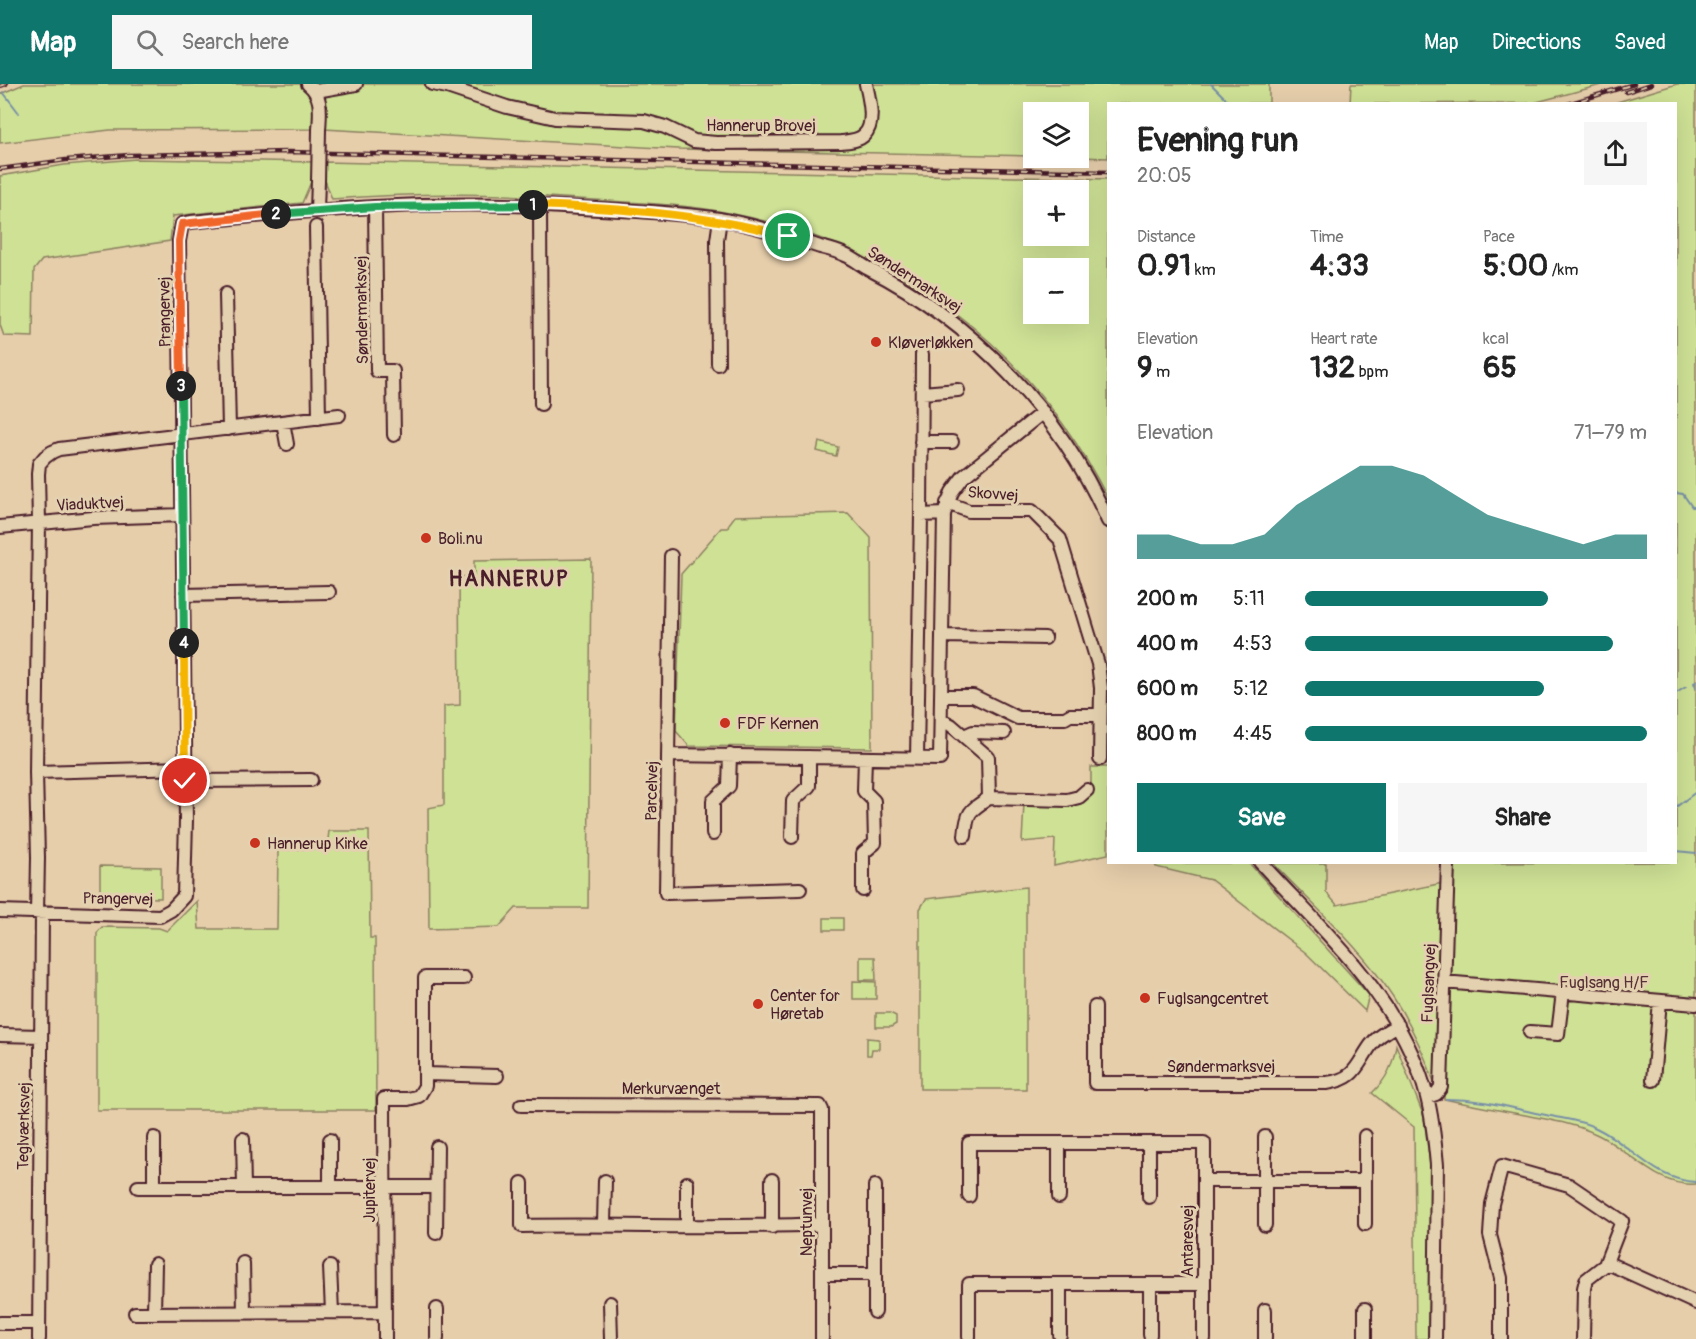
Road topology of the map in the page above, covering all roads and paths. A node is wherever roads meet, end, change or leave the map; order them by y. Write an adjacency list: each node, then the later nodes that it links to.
1 (356, 84): 4 (street)
2 (432, 84): 3 (street, Hannerup Brovej)
3 (866, 84)
4 (312, 87): 7 (street, bridge)
5 (540, 205): 6 (street, Søndermarksvej); 8 (street, Søndermarksvej); 16 (street)
6 (375, 207): 7 (street, Søndermarksvej); 23 (street, Søndermarksvej)
7 (317, 210): 9 (street, Søndermarksvej)
8 (720, 219): 13 (street); 17 (street, Søndermarksvej)
9 (182, 224): 22 (street, Prangervej)
10 (312, 235): 19 (street)
11 (226, 294): 21 (street)
12 (922, 354): 15 (street)
13 (718, 364)
14 (958, 390): 15 (street)
15 (922, 393): 24 (street)
16 (541, 404)
17 (1043, 412): 27 (street, Skovvej); 30 (street, Søndermarksvej)
18 (339, 415): 19 (street)
19 (319, 418): 20 (street)
20 (283, 422): 21 (street); 26 (street)
21 (229, 429): 22 (street)
22 (182, 435): 28 (street, Prangervej); 31 (street)
23 (394, 435)
24 (921, 442): 25 (street); 29 (street)
25 (952, 442)
26 (287, 444)
27 (945, 509): 29 (street, Skovvej); 36 (street); 39 (street, Skovvej)
28 (182, 515): 31 (street, Viaduktvej); 35 (street, Prangervej)
29 (921, 515): 47 (street)
30 (1107, 519)
31 (39, 522): 32 (street, Viaduktvej); 50 (street)
32 (0, 528)
33 (671, 556): 43 (street, Parcelvej)
34 (329, 592): 35 (street)
35 (183, 595): 49 (street, Prangervej)
36 (942, 636): 37 (street); 38 (street)
37 (1044, 638)
38 (941, 696): 39 (street); 40 (street)
39 (1100, 715): 48 (street, Skovvej)
40 (941, 720): 42 (street); 47 (street)
41 (1004, 733): 42 (street)
42 (964, 736): 54 (street)
43 (668, 755): 44 (street); 60 (street, Parcelvej)
44 (730, 756): 45 (street); 55 (street)
45 (809, 757): 46 (street); 57 (street)
46 (865, 758): 47 (street); 61 (street)
47 (917, 758)
48 (1100, 759)
49 (185, 768): 50 (street); 52 (street, Prangervej)
50 (36, 772): 63 (street)
51 (311, 780): 52 (street)
52 (185, 781): 63 (street, Prangervej)
53 (1087, 790): 54 (street)
54 (989, 798): 56 (street)
55 (713, 834)
56 (965, 836)
57 (792, 837)
58 (1262, 864): 70 (street)
59 (1448, 864): 65 (street, Fuglsangvej)
60 (800, 889)
61 (863, 891)
62 (0, 911): 63 (street, Prangervej)
63 (39, 913): 73 (street, Teglværksvej)
64 (464, 978): 74 (street, Jupitervej)
65 (1444, 982): 66 (street); 77 (street, Fuglsangvej)
66 (1563, 992): 67 (street); 71 (street)
67 (1660, 1001): 68 (street); 76 (street)
68 (1696, 1004)
69 (1095, 1007): 70 (street, Søndermarksvej)
70 (1398, 1025): 77 (street)
71 (1530, 1032)
72 (0, 1035): 73 (street)
73 (41, 1036): 133 (street, Teglværksvej)
74 (426, 1074): 75 (street); 100 (street, Jupitervej)
75 (497, 1076)
76 (1653, 1080)
77 (1427, 1097): 145 (street)
78 (521, 1105): 79 (street, Merkurvænget)
79 (820, 1106): 106 (street, Neptunvej)
80 (1365, 1136): 92 (street)
81 (1265, 1137): 91 (street)
82 (154, 1138): 97 (street)
83 (243, 1139): 98 (street)
84 (330, 1140): 99 (street)
85 (1059, 1143): 86 (street); 102 (street); 103 (street)
86 (1149, 1143): 89 (street, Antaresvej); 104 (street)
87 (437, 1147): 101 (street)
88 (772, 1180): 110 (street)
89 (1204, 1180): 91 (street); 120 (street, Antaresvej)
90 (605, 1181): 105 (street)
91 (1265, 1181): 92 (street); 108 (street)
92 (1365, 1181): 107 (street)
93 (522, 1183): 105 (street)
94 (687, 1183): 109 (street)
95 (875, 1186): 117 (street)
96 (138, 1187): 97 (street)
97 (154, 1187): 98 (street)
98 (244, 1187): 99 (street)
99 (330, 1187): 100 (street)
100 (386, 1187): 101 (street); 128 (street, Jupitervej)
101 (436, 1187): 111 (street)
102 (969, 1196)
103 (1059, 1197)
104 (1149, 1197)
105 (604, 1224): 109 (street)
106 (822, 1224): 110 (street); 116 (street, Neptunvej)
107 (1365, 1224)
108 (1265, 1225)
109 (687, 1226): 110 (street)
110 (772, 1227)
111 (436, 1233)
112 (154, 1263): 131 (street)
113 (243, 1263): 126 (street)
114 (1605, 1265): 122 (street); 146 (street); 147 (street)
115 (330, 1267): 127 (street)
116 (822, 1274): 117 (street); 141 (street, Neptunvej)
117 (875, 1274): 129 (street)
118 (1060, 1284): 119 (street); 134 (street); 136 (street)
119 (1150, 1284): 120 (street); 135 (street)
120 (1204, 1284): 142 (street, Antaresvej)
121 (610, 1303): 140 (street)
122 (1696, 1303)
123 (438, 1309): 139 (street)
124 (1365, 1309): 144 (street)
125 (1265, 1310): 143 (street)
126 (244, 1312): 127 (street); 131 (street)
127 (332, 1312): 128 (street)
128 (385, 1312): 138 (street, Jupitervej)
129 (875, 1312)
130 (135, 1313): 131 (street)
131 (154, 1313)
132 (0, 1323): 133 (street)
133 (39, 1323): 137 (street, Teglværksvej)
134 (1060, 1335)
135 (1150, 1335)
136 (969, 1337)
137 (39, 1339)
138 (385, 1339)
139 (438, 1339)
140 (611, 1339)
141 (822, 1339)
142 (1204, 1339)
143 (1265, 1339)
144 (1365, 1339)
145 (1435, 1339)
146 (1501, 1339)
147 (1583, 1339)

